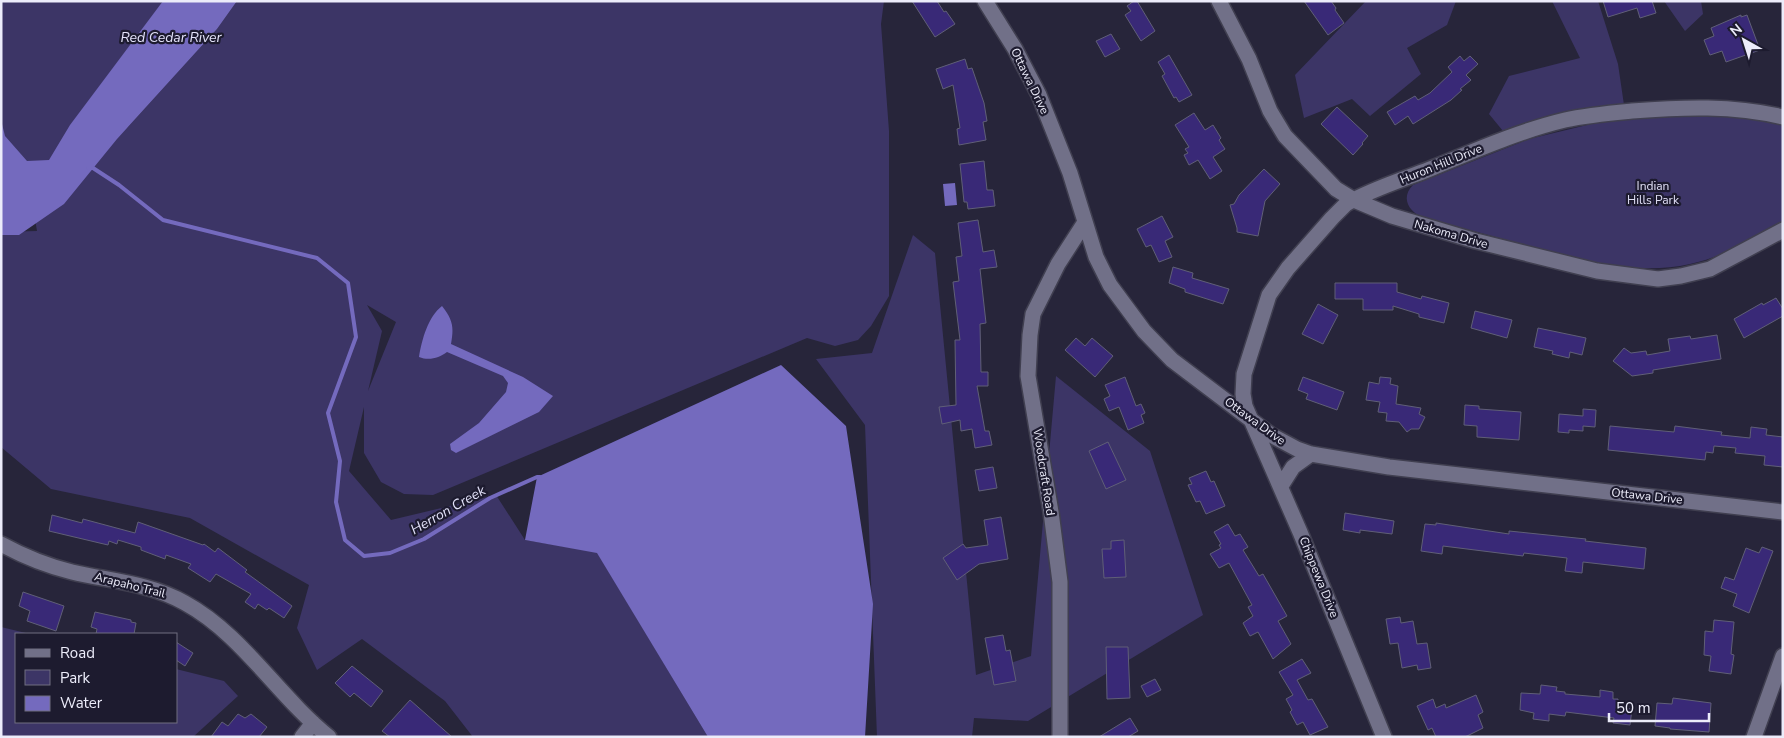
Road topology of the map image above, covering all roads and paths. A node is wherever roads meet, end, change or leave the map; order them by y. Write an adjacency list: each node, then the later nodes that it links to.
1 (985, 1): 5 (street, Ottawa Drive)
2 (1218, 1): 4 (street, Nakoma Drive)
3 (1783, 117): 4 (street, Huron Hill Drive)
4 (1354, 200): 6 (street, Nakoma Drive); 7 (street, Huron Hill Drive)
5 (1085, 222): 7 (street, Ottawa Drive); 16 (street, Woodcraft Road)
6 (1783, 230)
7 (1250, 418): 8 (street, Ottawa Drive); 9 (street, Chippewa Drive)
8 (1312, 454): 9 (street); 10 (street, Ottawa Drive)
9 (1281, 486): 17 (street, Chippewa Drive)
10 (1783, 512)
11 (1, 544): 13 (street, Arapaho Trail)
12 (1783, 656): 18 (street)
13 (314, 723): 14 (street); 15 (street, Arapaho Trail)
14 (302, 737)
15 (329, 737)
16 (1060, 737)
17 (1384, 737)
18 (1754, 737)

